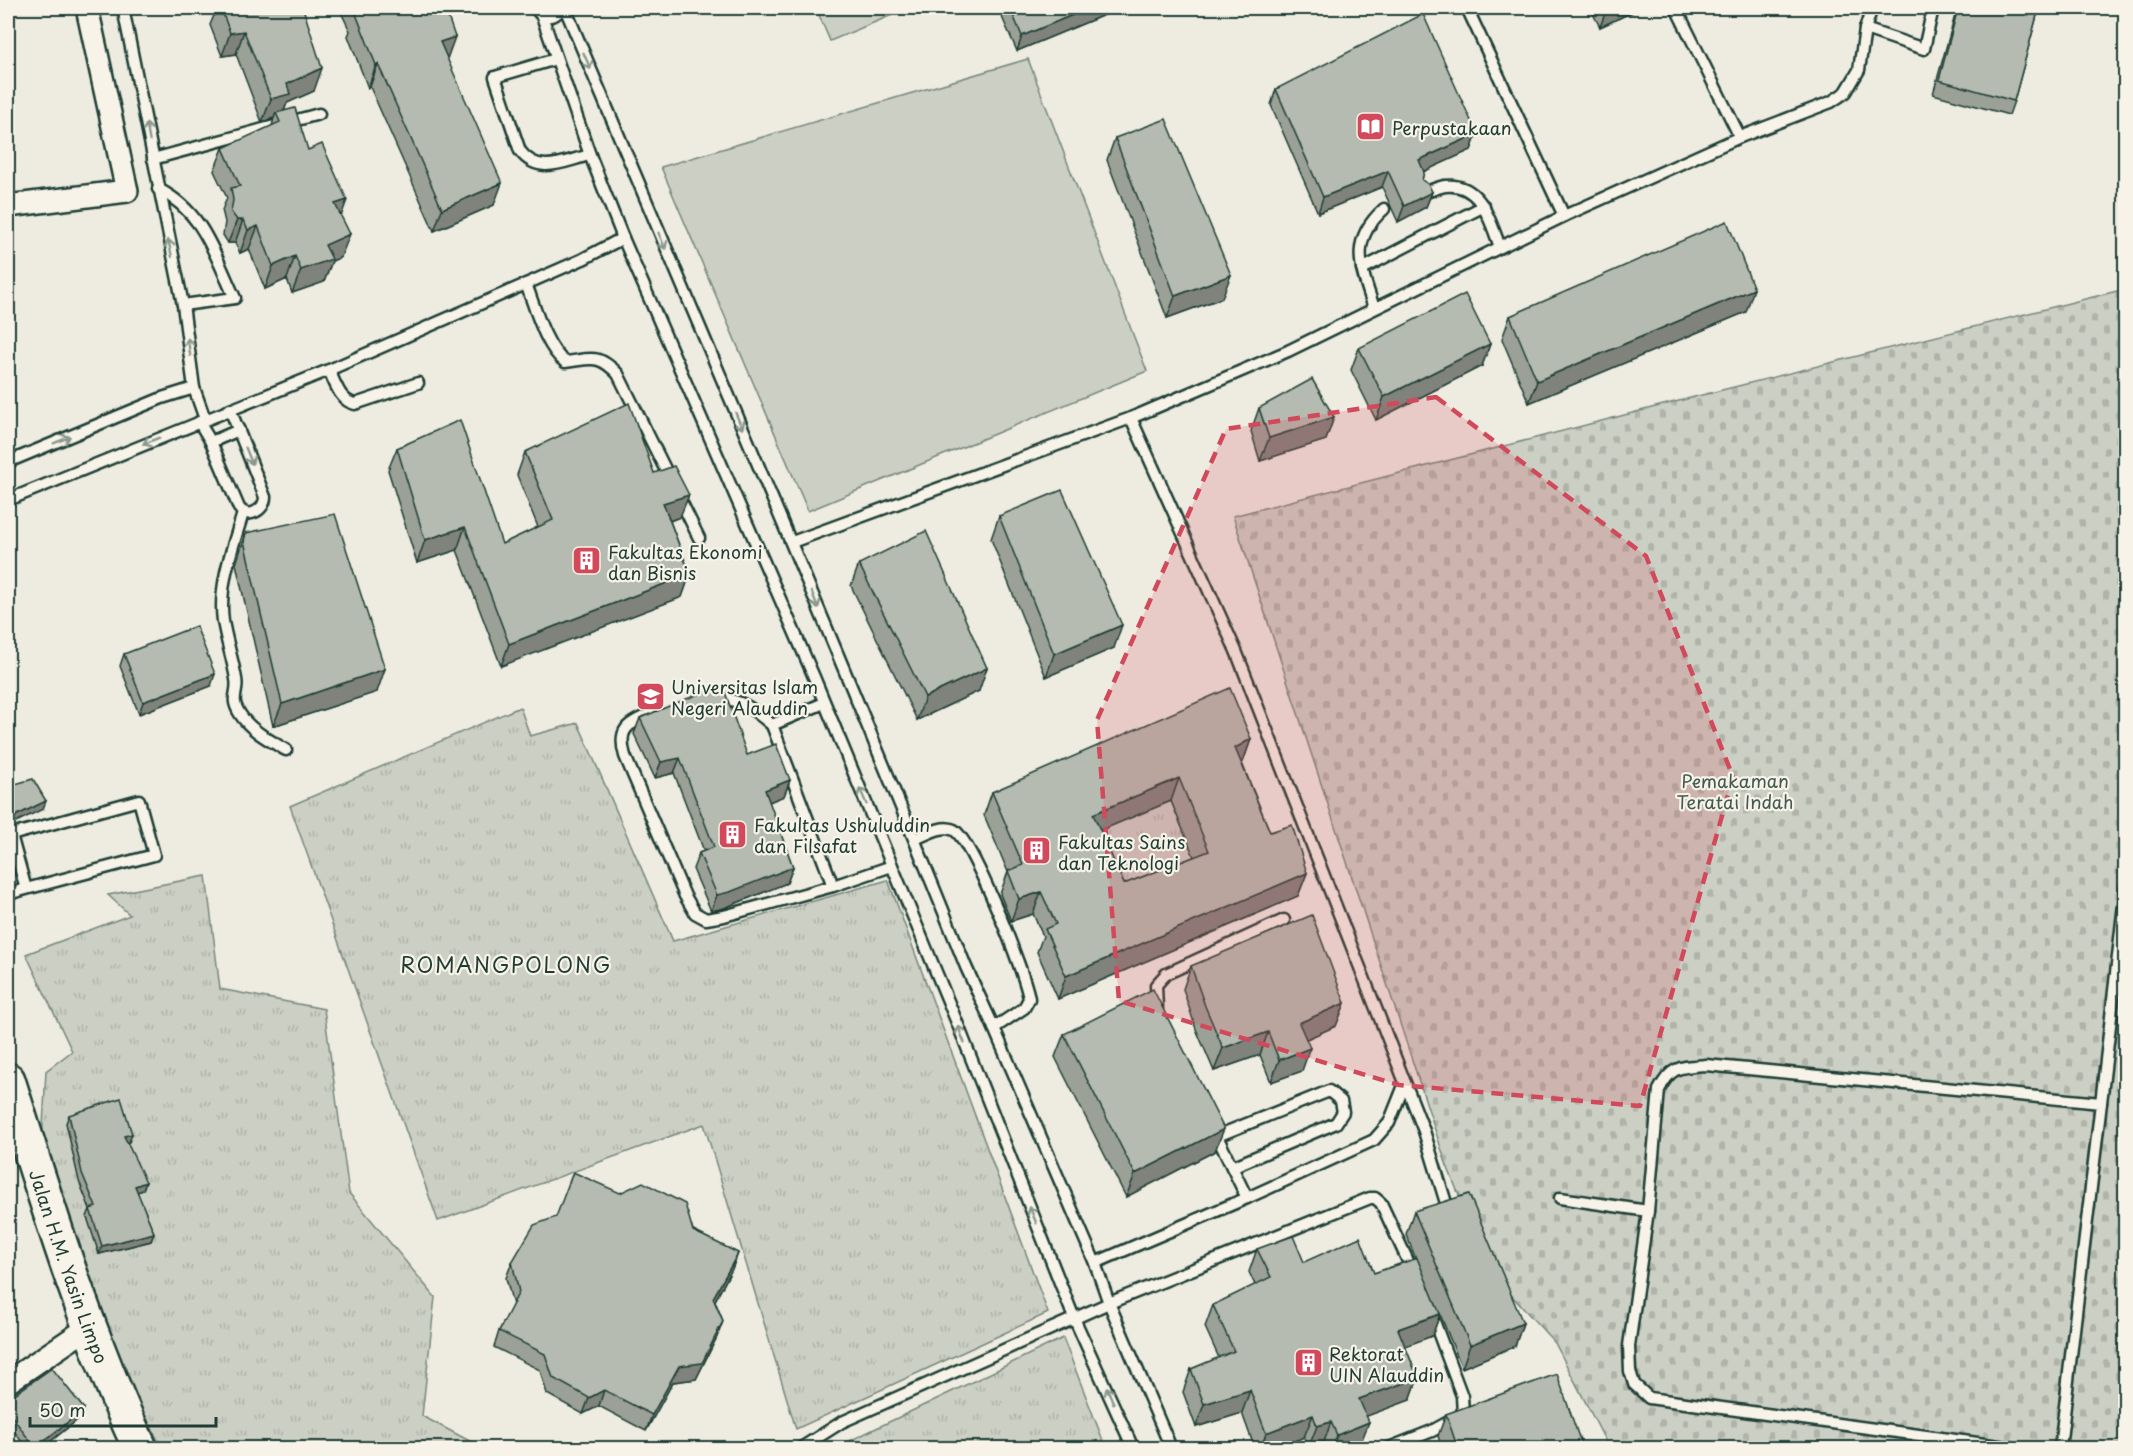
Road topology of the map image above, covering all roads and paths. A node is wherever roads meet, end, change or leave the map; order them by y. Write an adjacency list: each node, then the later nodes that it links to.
1 (87, 8): 17 (street)
2 (123, 8): 14 (lane, one-way to 2)
3 (563, 8): 8 (lane); 39 (lane, one-way to 39)
4 (1467, 8): 20 (lane)
5 (1872, 8): 9 (lane)
6 (1933, 8): 9 (lane)
7 (1677, 10): 12 (lane)
8 (539, 12): 10 (lane)
9 (1865, 29): 12 (lane)
10 (556, 58): 13 (lane); 13 (lane)
11 (319, 114): 14 (lane)
12 (1740, 137): 20 (lane)
13 (590, 155): 21 (lane)
14 (153, 159): 15 (lane)
15 (158, 189): 25 (lane, one-way to 15); 25 (lane)
16 (1423, 193): 18 (lane)
17 (8, 206)
18 (1484, 206): 22 (lane); 23 (lane)
19 (1384, 209): 23 (lane)
20 (1564, 216): 22 (lane)
21 (622, 238): 24 (lane); 41 (lane)
22 (1500, 247): 26 (lane)
23 (1362, 269): 26 (lane)
24 (526, 284): 27 (lane); 38 (lane)
25 (183, 305): 29 (lane, one-way to 25)
26 (1374, 308): 31 (lane)
27 (330, 370): 28 (lane); 30 (lane)
28 (418, 383)
29 (194, 388): 32 (lane); 35 (lane, one-way to 29)
30 (230, 409): 32 (lane); 33 (lane)
31 (1131, 417): 39 (lane); 56 (lane)
32 (202, 420): 34 (lane); 36 (lane, one-way to 36)
33 (239, 430): 34 (lane); 37 (lane, one-way to 37)
34 (211, 442): 37 (lane)
35 (8, 462)
36 (8, 500)
37 (243, 513): 44 (lane)
38 (699, 538)
39 (792, 542): 46 (lane, one-way to 46)
40 (700, 699): 43 (lane)
41 (824, 703): 43 (lane); 47 (lane, one-way to 41)
42 (659, 711): 48 (lane)
43 (772, 725): 48 (lane)
44 (286, 750)
45 (9, 835): 50 (lane); 50 (lane)
46 (915, 839): 54 (lane); 54 (lane)
47 (892, 866): 48 (lane); 69 (lane, one-way to 47)
48 (833, 886)
49 (2126, 887): 57 (lane)
50 (26, 889): 51 (lane)
51 (8, 894)
52 (1284, 920): 53 (lane)
53 (1159, 1017)
54 (994, 1028): 65 (lane)
55 (8, 1080): 70 (main road, Jalan H.M. Yasin Limpo)
56 (1405, 1083): 61 (lane); 63 (lane)
57 (2101, 1102): 64 (lane); 78 (lane)
58 (1208, 1117): 59 (lane)
59 (1217, 1136): 60 (lane); 60 (lane)
60 (1232, 1167): 61 (lane)
61 (1247, 1198): 65 (lane)
62 (1560, 1198): 64 (lane)
63 (1446, 1203)
64 (1648, 1211): 77 (lane)
65 (1095, 1263): 68 (lane)
66 (1418, 1282): 68 (lane)
67 (1427, 1302): 76 (lane)
68 (1109, 1303): 69 (lane); 75 (lane)
69 (1074, 1318): 73 (lane); 74 (lane, one-way to 69)
70 (89, 1327): 71 (street); 72 (main road, Jalan H.M. Yasin Limpo)
71 (8, 1382)
72 (140, 1449)
73 (801, 1449)
74 (1133, 1449)
75 (1171, 1449)
76 (1389, 1449)
77 (2014, 1449)
78 (2060, 1449)

